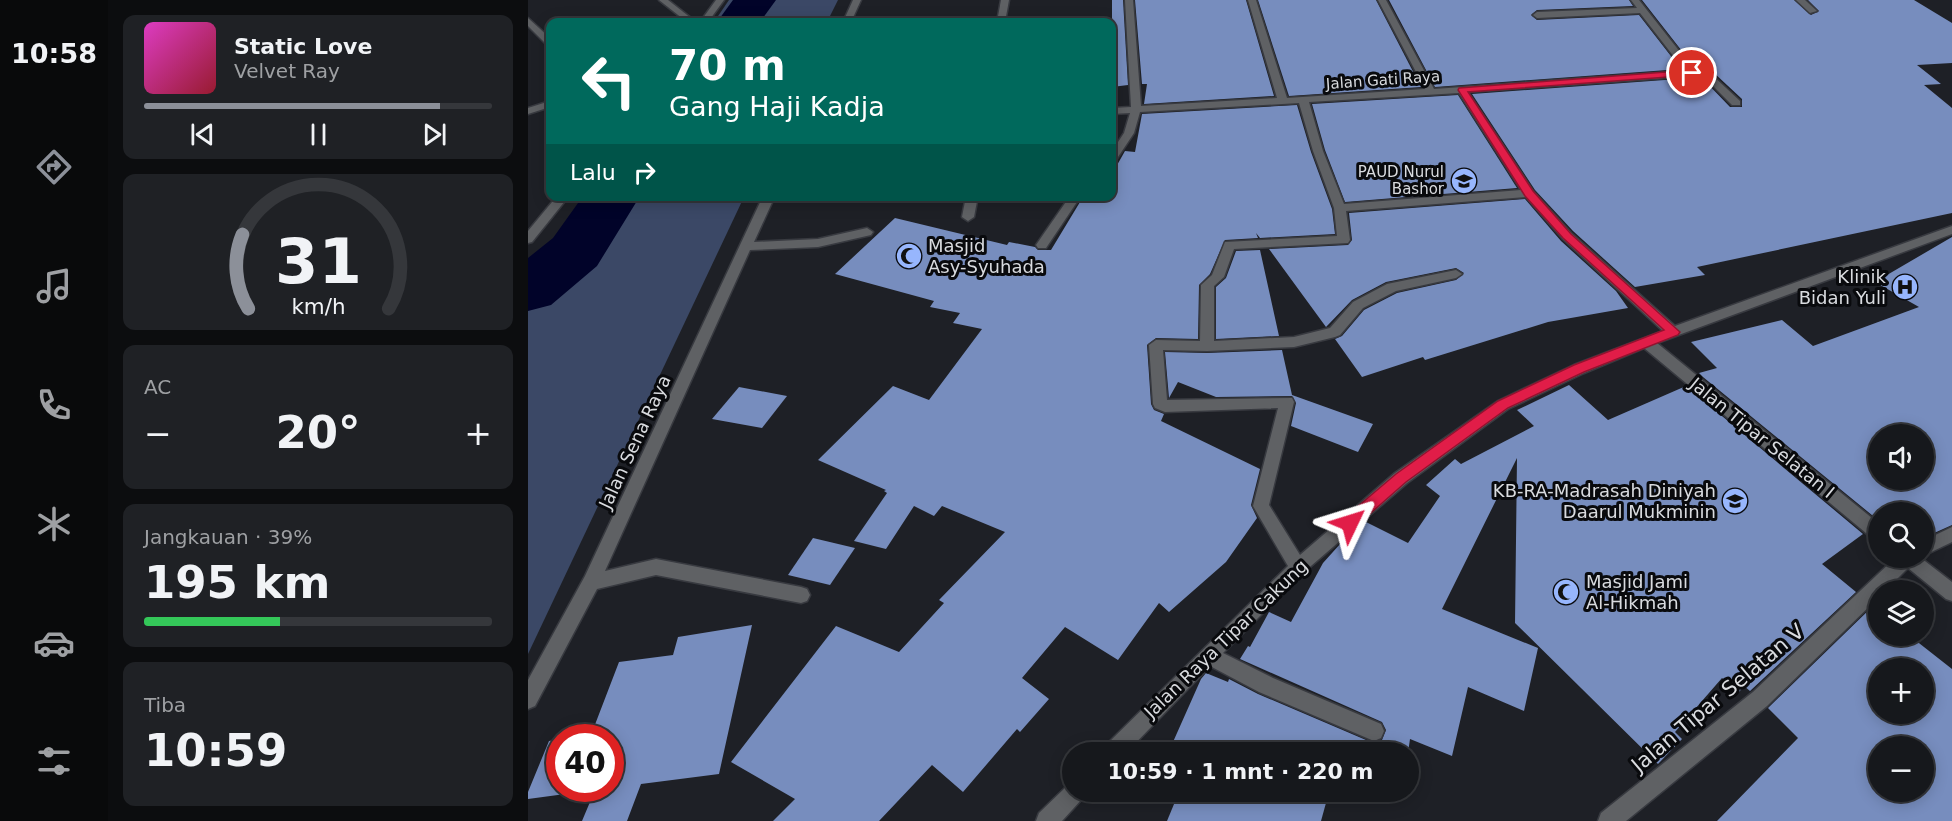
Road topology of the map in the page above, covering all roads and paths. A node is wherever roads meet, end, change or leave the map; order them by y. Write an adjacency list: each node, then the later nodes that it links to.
1 (663, 0): 13 (street)
2 (720, 0): 14 (street)
3 (857, 0): 15 (street)
4 (1005, 0): 16 (street)
5 (1129, 0): 26 (street)
6 (1252, 0): 23 (street)
7 (1382, 0): 21 (street)
8 (1635, 0): 10 (street)
9 (1800, 0): 11 (street)
10 (1643, 10): 12 (street); 19 (street)
11 (1813, 11)
12 (1537, 15)
13 (687, 18)
14 (708, 18)
15 (849, 18)
16 (1002, 18)
17 (528, 21): 18 (street)
18 (546, 40)
19 (1692, 73): 20 (street, Jalan Gati Raya); 24 (street)
20 (1462, 90): 21 (street, Jalan Gati Raya); 30 (street)
21 (1431, 92): 22 (street, Jalan Gati Raya)
22 (1303, 100): 23 (street, Jalan Gati Raya); 35 (street)
23 (1282, 101): 26 (street, Jalan Gati Raya)
24 (1736, 103)
25 (546, 105): 27 (street)
26 (1136, 109): 28 (street, Jalan Gati Raya); 29 (street)
27 (528, 111)
28 (1116, 111)
29 (1116, 152)
30 (1529, 193): 35 (street); 43 (street)
31 (560, 201): 39 (street)
32 (767, 201): 41 (street, Jalan Sena Raya)
33 (971, 201): 36 (street)
34 (1073, 201): 40 (street)
35 (1340, 208): 45 (street)
36 (968, 217)
37 (1952, 230): 43 (street, Jalan Raya Tipar Cakung)
38 (867, 232): 41 (street)
39 (528, 239)
40 (1042, 245)
41 (748, 246): 52 (street, Jalan Sena Raya)
42 (1456, 273): 45 (street)
43 (1673, 332): 44 (street, Jalan Raya Tipar Cakung)
44 (1646, 342): 46 (street, Jalan Tipar Selatan I); 49 (street, Jalan Raya Tipar Cakung)
45 (1207, 346): 49 (street)
46 (1868, 525)
47 (1952, 534): 48 (street)
48 (1934, 543)
49 (1298, 567): 55 (street, Jalan Raya Tipar Cakung)
50 (1897, 568): 61 (street, Jalan Tipar Selatan V)
51 (1920, 568): 53 (street)
52 (591, 582): 54 (street); 56 (street, Jalan Sena Raya)
53 (1952, 593)
54 (801, 595)
55 (1208, 655): 57 (street); 58 (street, Jalan Raya Tipar Cakung)
56 (528, 699)
57 (1374, 731)
58 (1123, 742)
59 (1065, 802): 60 (street)
60 (1047, 821)
61 (1609, 821)

